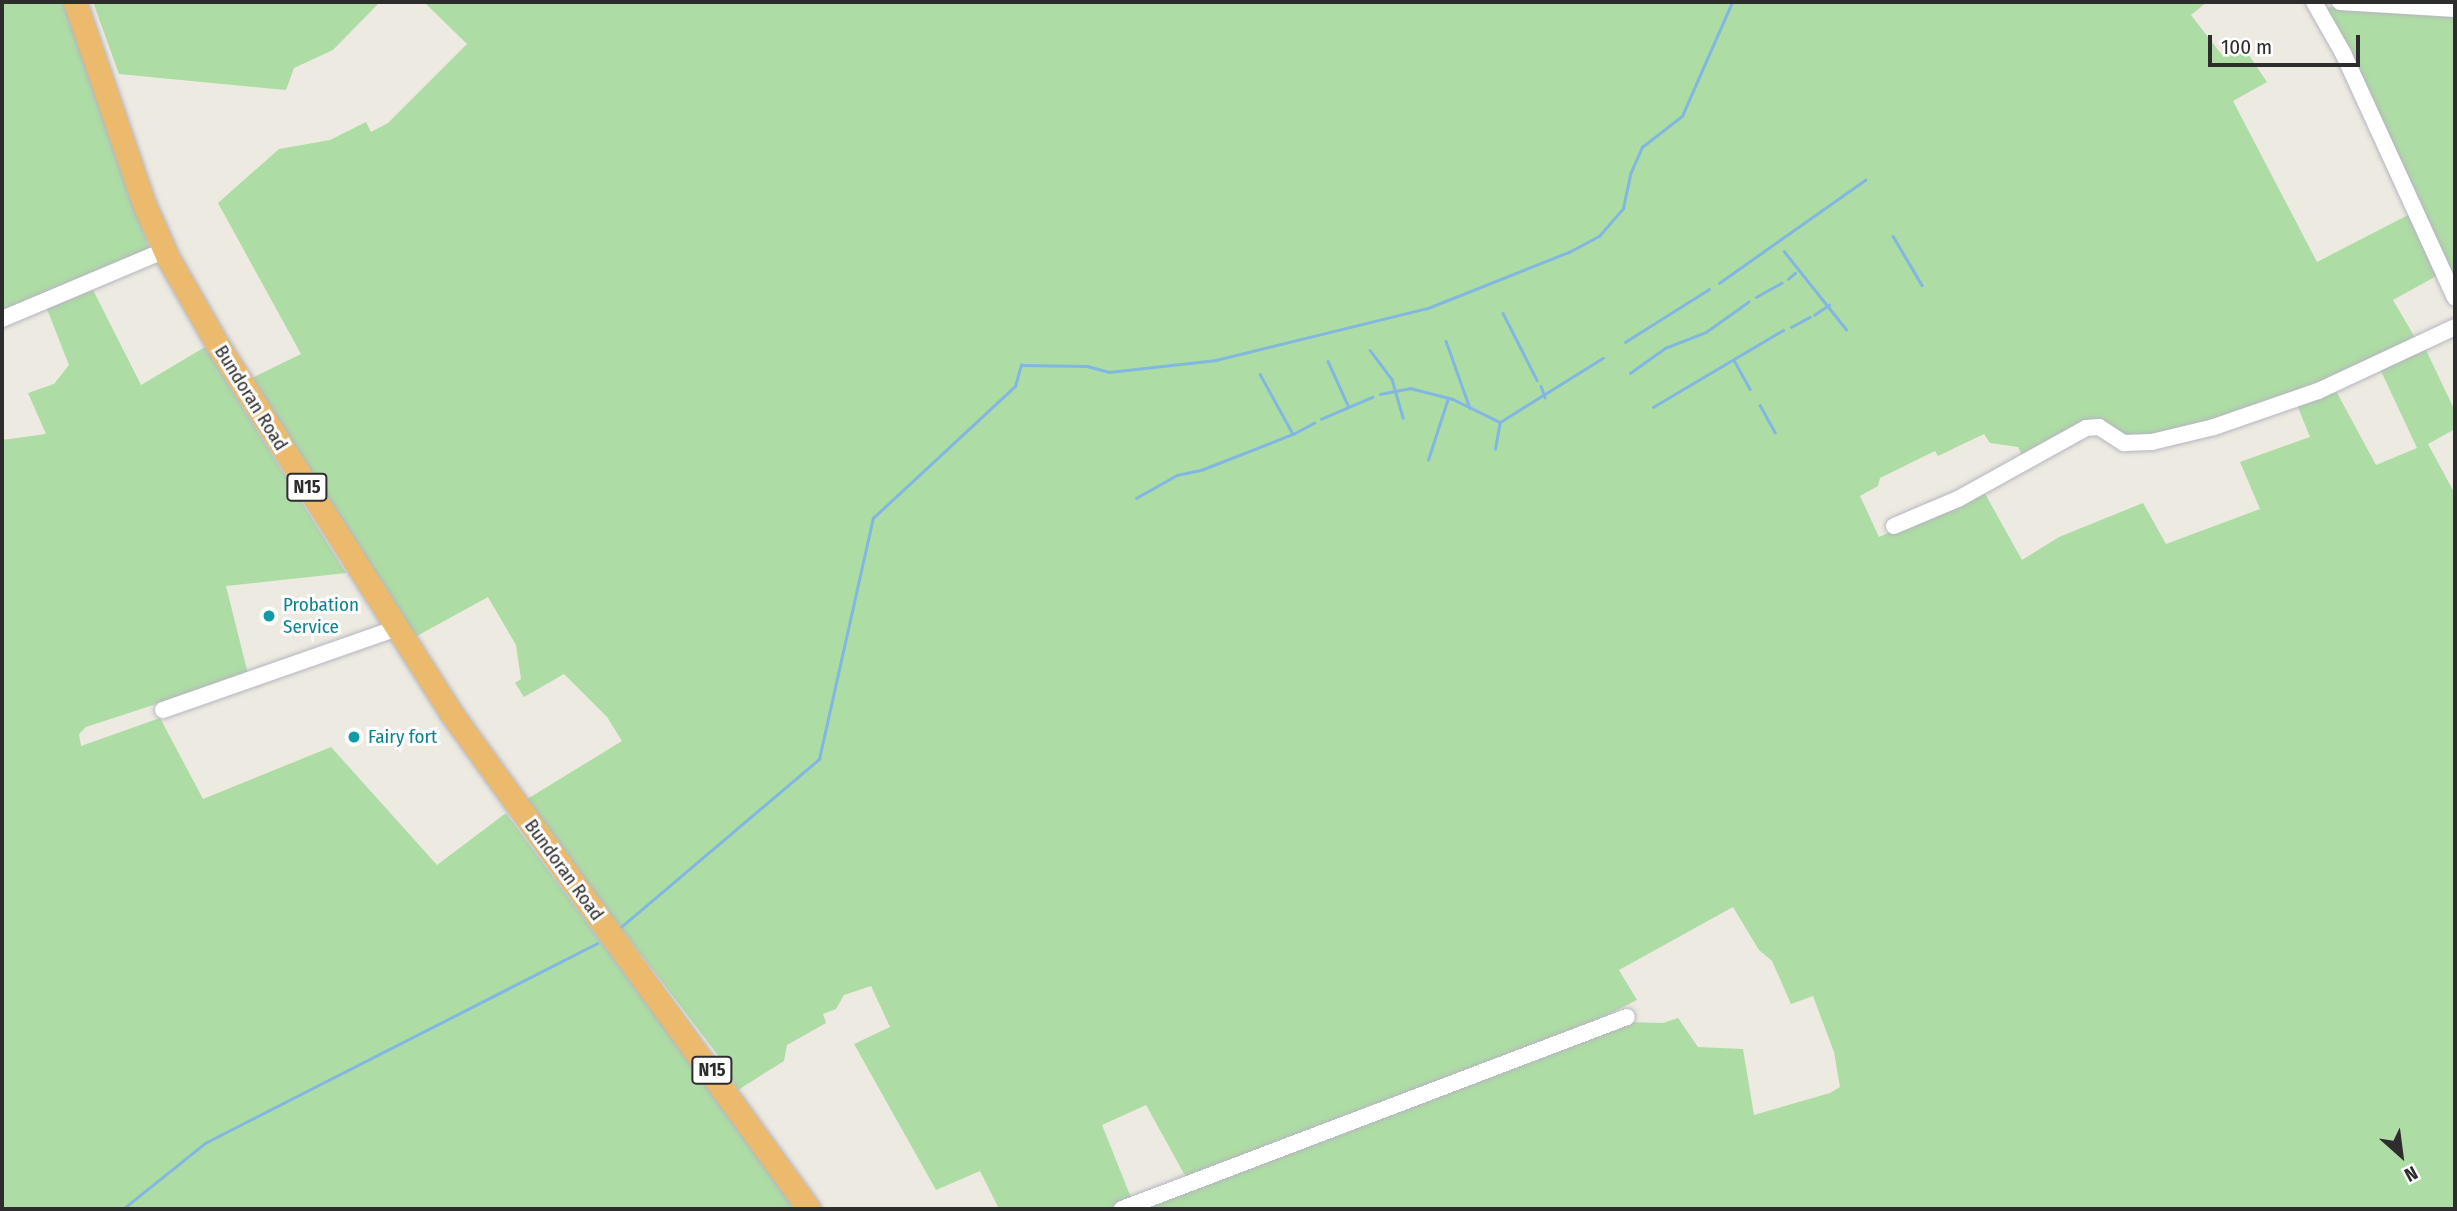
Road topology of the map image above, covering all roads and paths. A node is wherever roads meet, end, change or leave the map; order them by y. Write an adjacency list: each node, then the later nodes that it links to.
1 (75, 2): 5 (highway, Bundoran Road / N15)
2 (2314, 2): 6 (street)
3 (2340, 2): 4 (street)
4 (2455, 9)
5 (165, 250): 7 (street); 10 (highway, Bundoran Road / N15)
6 (2455, 298)
7 (2, 319)
8 (2455, 327): 9 (street)
9 (1894, 526)
10 (397, 628): 11 (street); 13 (highway, Bundoran Road / N15)
11 (163, 710)
12 (1627, 1017): 14 (street)
13 (809, 1209)
14 (1122, 1209)

